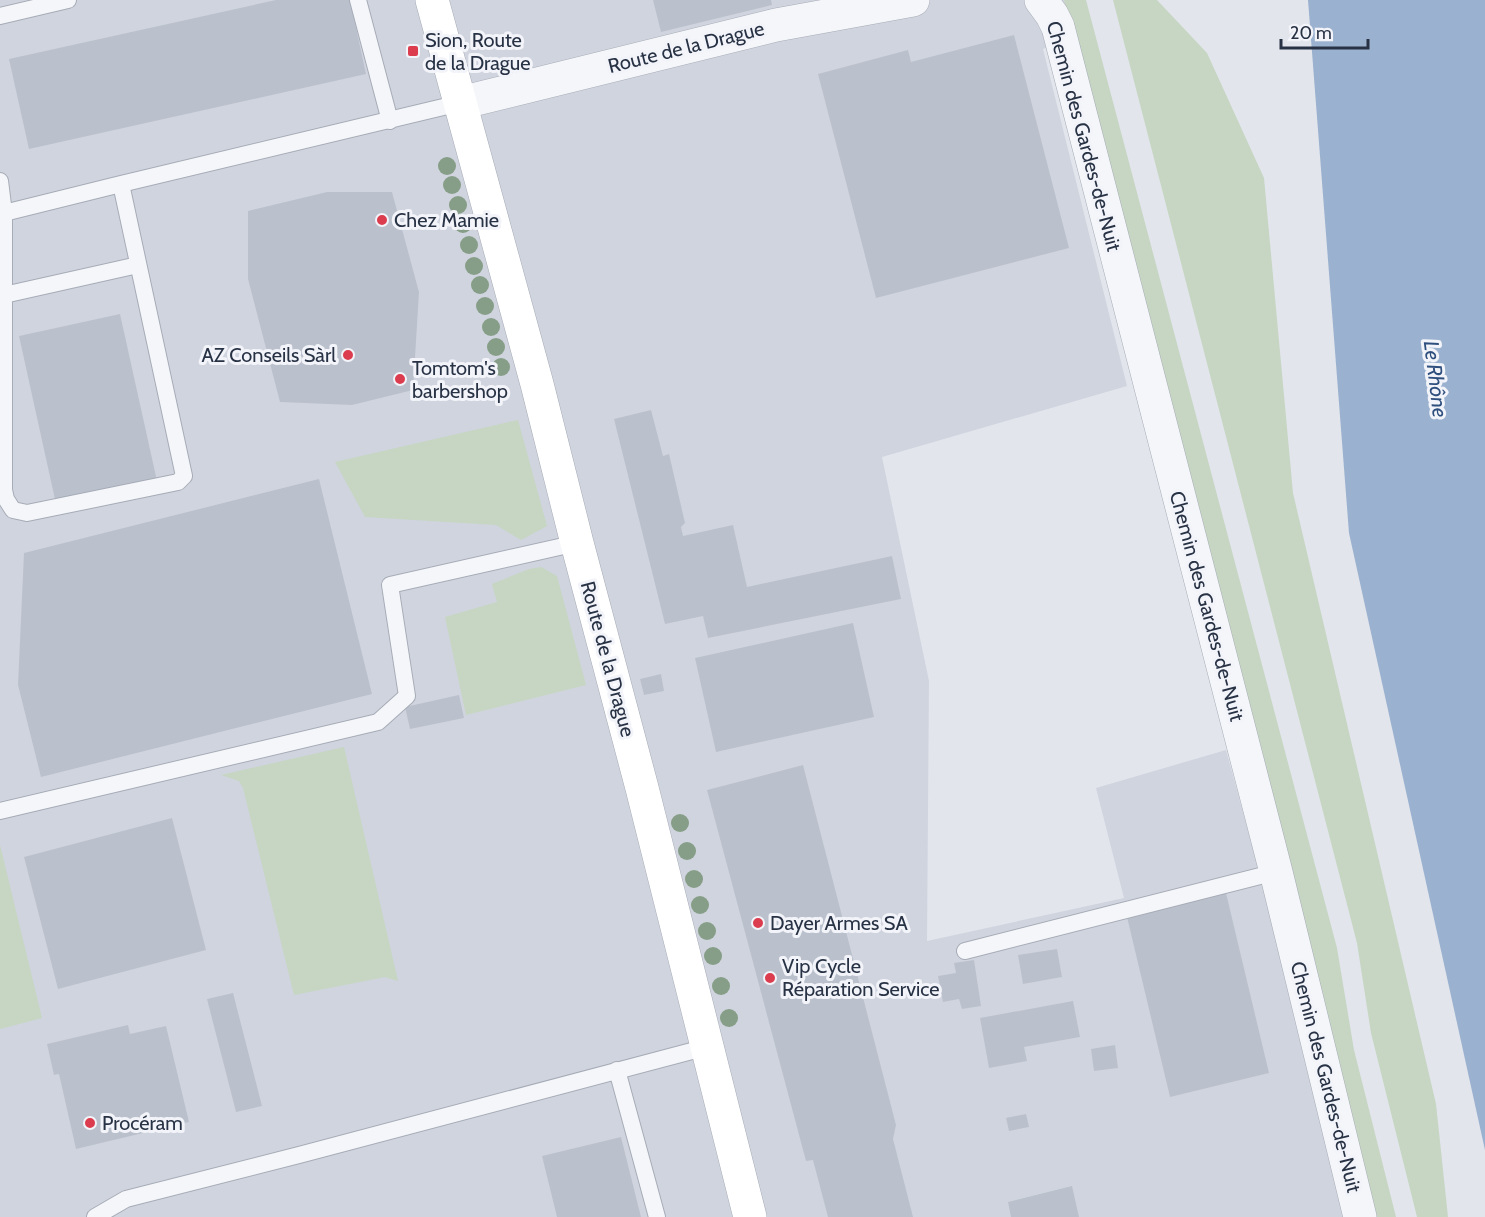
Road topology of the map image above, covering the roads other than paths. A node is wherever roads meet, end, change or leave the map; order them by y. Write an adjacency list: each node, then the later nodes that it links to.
1 (68, 0): 6 (lane)
2 (358, 0): 8 (lane)
3 (432, 0): 7 (street, Route de la Drague)
4 (913, 0): 7 (street, Route de la Drague)
5 (1041, 0): 16 (street, Chemin des Gardes-de-Nuit)
6 (0, 16)
7 (460, 103): 8 (lane); 14 (street, Route de la Drague)
8 (390, 121): 10 (lane)
9 (0, 181): 11 (lane)
10 (121, 184): 11 (lane); 12 (lane)
11 (4, 213): 13 (lane)
12 (138, 265): 13 (lane); 13 (lane)
13 (4, 295)
14 (577, 543): 15 (lane); 18 (street, Route de la Drague)
15 (0, 811)
16 (1276, 872): 17 (lane); 23 (street, Chemin des Gardes-de-Nuit)
17 (965, 951)
18 (707, 1047): 19 (lane); 22 (street, Route de la Drague)
19 (617, 1070): 20 (lane); 21 (lane)
20 (95, 1217)
21 (657, 1217)
22 (750, 1217)
23 (1360, 1217)

